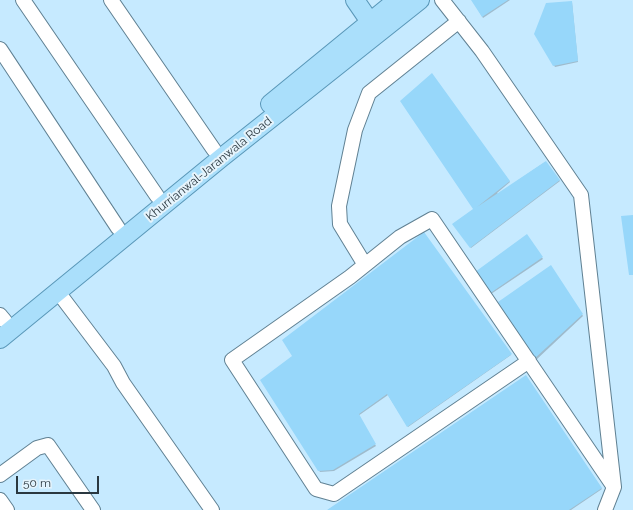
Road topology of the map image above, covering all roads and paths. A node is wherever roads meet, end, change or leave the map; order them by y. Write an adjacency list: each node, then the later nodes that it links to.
1 (23, 0): 11 (street)
2 (111, 0): 10 (street)
3 (355, 0): 8 (main road)
4 (397, 0): 8 (main road, Khurrianwal-Jaranwala Road)
5 (420, 0): 8 (main road, Khurrianwal-Jaranwala Road)
6 (442, 0): 7 (street)
7 (459, 21): 14 (street); 20 (street)
8 (374, 28): 10 (main road, Khurrianwal-Jaranwala Road); 13 (main road, Khurrianwal-Jaranwala Road)
9 (0, 49): 12 (street)
10 (214, 150): 11 (main road, Khurrianwal-Jaranwala Road)
11 (157, 196): 12 (main road, Khurrianwal-Jaranwala Road)
12 (118, 228): 13 (main road, Khurrianwal-Jaranwala Road)
13 (87, 260): 15 (main road, Khurrianwal-Jaranwala Road); 16 (main road, Khurrianwal-Jaranwala Road)
14 (365, 265): 18 (street); 18 (street)
15 (58, 292): 17 (main road, Khurrianwal-Jaranwala Road); 24 (street)
16 (2, 320)
17 (0, 339)
18 (529, 361): 20 (street)
19 (0, 475): 23 (street)
20 (614, 487): 25 (street)
21 (0, 500): 22 (street)
22 (8, 510)
23 (93, 510)
24 (212, 510)
25 (605, 510)

